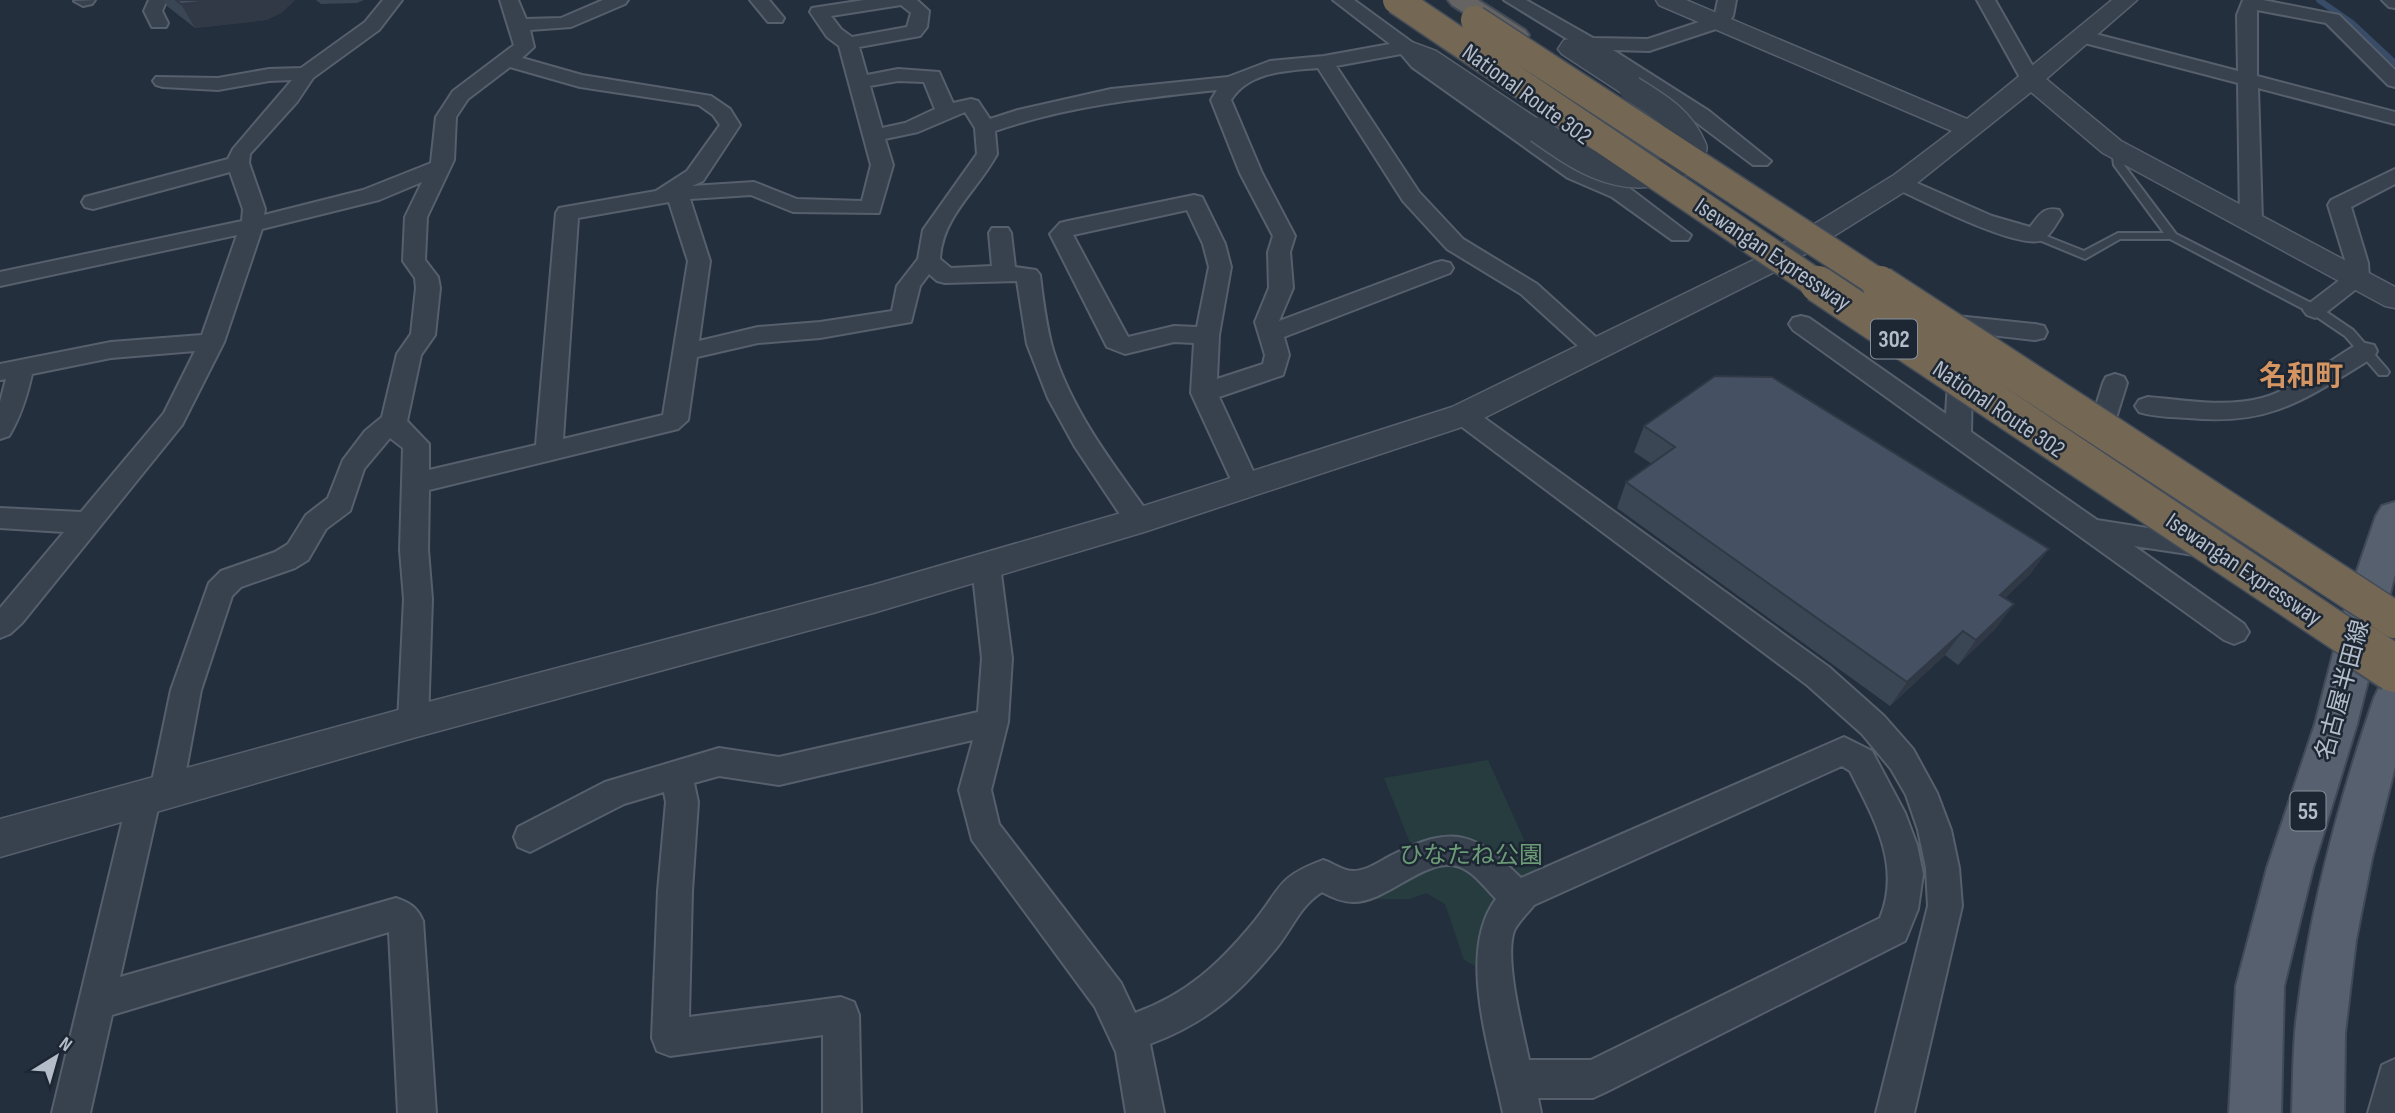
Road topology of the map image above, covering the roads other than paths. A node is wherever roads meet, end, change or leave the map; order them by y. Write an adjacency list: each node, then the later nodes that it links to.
1 (158, 0): 19 (street)
2 (393, 0): 28 (street)
3 (509, 0): 21 (street)
4 (619, 0): 20 (street)
5 (760, 0): 18 (street)
6 (903, 0): 23 (street); 23 (street)
7 (1342, 0): 25 (street)
8 (1396, 0): 44 (highway, National Route 302 / 302); 102 (highway, Isewangan Expressway, bridge)
9 (1444, 0): 98 (highway, Isewangan Expressway, bridge)
10 (1461, 0): 36 (highway, National Route 302 / 302)
11 (1513, 0): 24 (street)
12 (1667, 0): 17 (street)
13 (1986, 0): 29 (street)
14 (2126, 0): 22 (street)
15 (2390, 0): 16 (street)
16 (2395, 3)
17 (1723, 11): 24 (street); 40 (street)
18 (775, 18)
19 (159, 23)
20 (564, 23): 21 (street); 26 (street)
21 (519, 24): 26 (street)
22 (2084, 37): 29 (street); 30 (street)
23 (848, 43): 33 (street)
24 (1586, 44): 35 (street); 36 (street)
25 (1406, 47): 27 (street); 42 (street)
26 (516, 53): 47 (street); 50 (street)
27 (1324, 62): 34 (street); 74 (street)
28 (306, 74): 31 (street); 46 (street)
29 (2030, 79): 40 (street); 43 (street)
30 (2248, 80): 32 (street); 38 (street); 53 (street)
31 (163, 81)
32 (2395, 81)
33 (858, 82): 37 (street); 41 (street)
34 (1232, 83): 39 (street); 71 (street)
35 (1662, 88): 36 (street); 45 (street)
36 (1635, 102): 42 (street, bridge); 58 (highway, National Route 302 / 302)
37 (946, 111): 39 (street); 41 (street)
38 (2395, 118)
39 (985, 128): 61 (street)
40 (1970, 130): 49 (street)
41 (872, 136): 50 (street)
42 (1538, 138): 44 (street); 56 (street)
43 (2117, 150): 53 (street); 59 (lane)
44 (1610, 154): 60 (highway, National Route 302 / 302)
45 (1760, 161)
46 (238, 163): 51 (street); 54 (street)
47 (439, 167): 54 (street); 84 (street)
48 (2395, 175): 65 (street)
49 (1901, 182): 57 (street); 58 (street)
50 (667, 196): 75 (street); 88 (street)
51 (93, 202)
52 (2051, 215): 57 (street)
53 (2251, 221): 65 (street)
54 (252, 225): 64 (street); 73 (street)
55 (1000, 233): 63 (street)
56 (1680, 235)
57 (2036, 235): 59 (lane)
58 (1816, 236): 60 (street); 68 (highway, National Route 302 / 302)
59 (2172, 236): 67 (lane)
60 (1776, 260): 74 (street); 79 (highway, National Route 302 / 302)
61 (929, 261): 63 (street); 75 (street)
62 (1442, 268): 71 (street)
63 (1004, 273): 93 (street)
64 (0, 279)
65 (2357, 279): 66 (street); 67 (street)
66 (2395, 299)
67 (2315, 310): 76 (lane)
68 (1947, 323): 70 (street); 85 (highway, National Route 302 / 302)
69 (1801, 324): 87 (street)
70 (2035, 332)
71 (1270, 333): 81 (street)
72 (1207, 335): 72 (street); 81 (street)
73 (212, 342): 77 (street); 94 (street)
74 (1597, 349): 83 (street)
75 (686, 351): 88 (street)
76 (2365, 351): 78 (lane); 82 (street)
77 (10, 369): 86 (street)
78 (2383, 372)
79 (1960, 383): 87 (street); 96 (highway, National Route 302 / 302)
80 (2115, 383): 85 (street)
81 (1204, 393): 90 (street)
82 (2148, 406)
83 (1463, 415): 90 (street); 120 (street)
84 (394, 421): 89 (street); 108 (street)
85 (2103, 425): 98 (highway, National Route 302 / 302)
86 (0, 430)
87 (1958, 438): 95 (street)
88 (549, 452): 89 (street)
89 (417, 483): 105 (street)
90 (1246, 484): 93 (street)
91 (2395, 516): 98 (main road, 名古屋半田線 / 55)
92 (0, 518): 94 (street)
93 (1139, 521): 97 (street)
94 (87, 523): 99 (street)
95 (2088, 530): 96 (street); 100 (street)
96 (2201, 545): 101 (highway, National Route 302 / 302)
97 (986, 566): 105 (street); 106 (street)
98 (2386, 612): 101 (main road, 名古屋半田線 / 55)
99 (0, 626)
100 (2234, 632)
101 (2354, 648): 103 (highway, National Route 302 / 302); 121 (main road, 名古屋半田線 / 55)
102 (2395, 669)
103 (2395, 675)
104 (2395, 698): 122 (main road, 名古屋半田線 / 55)
105 (413, 722): 108 (street)
106 (993, 722): 107 (street); 113 (street)
107 (676, 776): 109 (street); 118 (street)
108 (155, 795): 110 (street); 112 (street)
109 (530, 836)
110 (0, 838)
111 (1518, 898): 113 (street); 115 (street); 115 (street)
112 (96, 1002): 116 (street); 117 (street)
113 (1126, 1034): 119 (street)
114 (2395, 1078): 123 (street)
115 (1519, 1096)
116 (71, 1113)
117 (417, 1113)
118 (842, 1113)
119 (1145, 1113)
120 (1895, 1113)
121 (2255, 1113)
122 (2318, 1113)
123 (2387, 1113)

